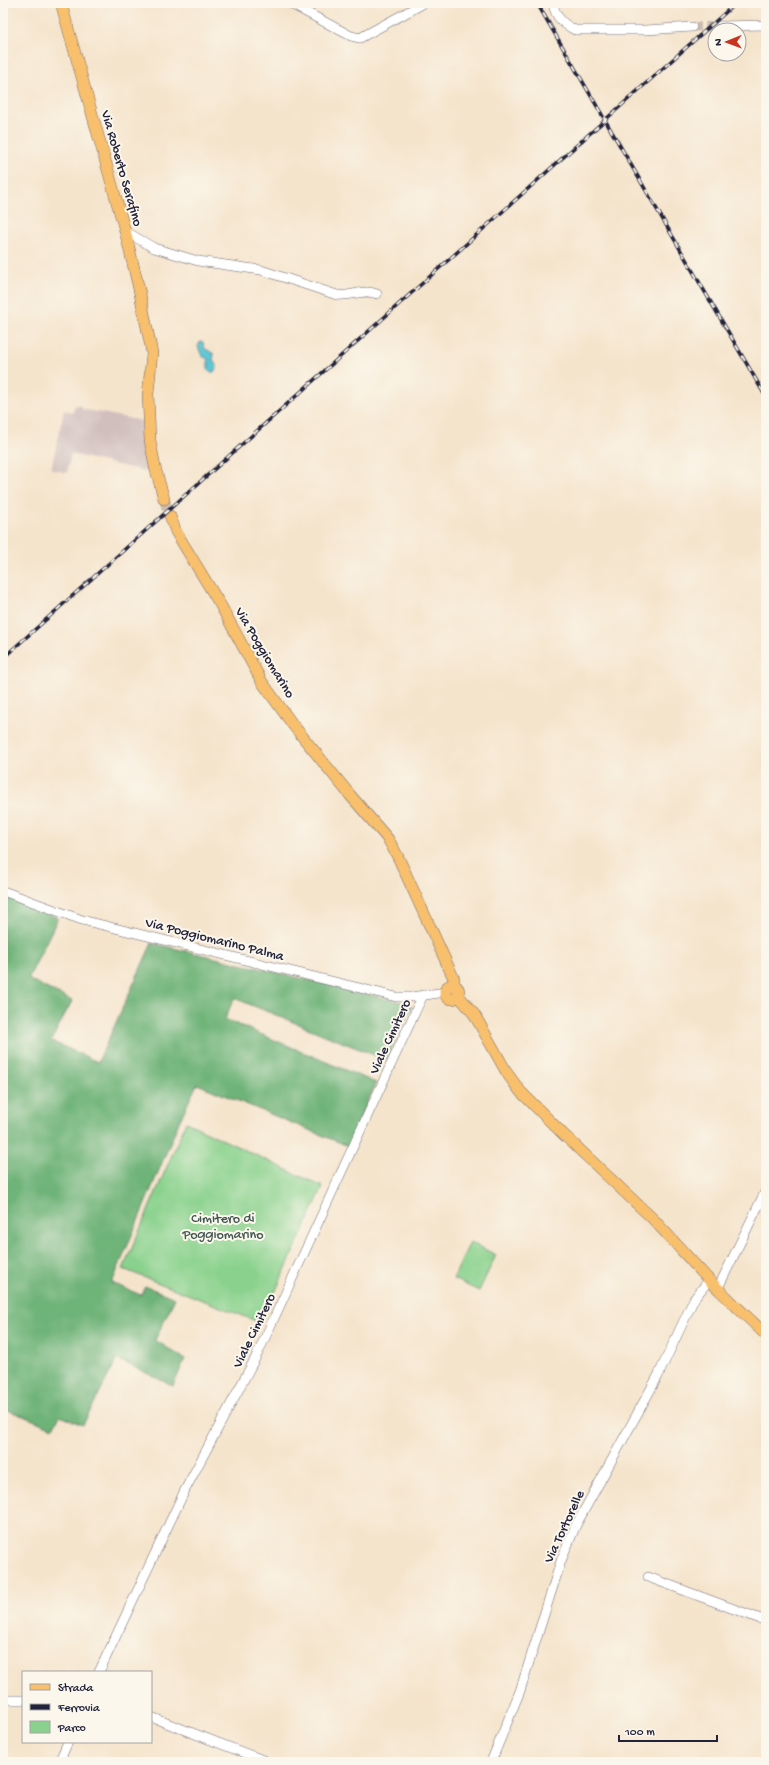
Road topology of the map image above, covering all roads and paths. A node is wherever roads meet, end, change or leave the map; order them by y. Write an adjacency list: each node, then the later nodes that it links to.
1 (61, 3): 8 (main road, Via Roberto Serafino)
2 (289, 3): 3 (street)
3 (424, 3)
4 (553, 3): 7 (street)
5 (747, 25): 6 (street)
6 (766, 25)
7 (692, 27)
8 (125, 231): 9 (street); 10 (main road, Via Roberto Serafino)
9 (377, 294)
10 (164, 499)
11 (170, 516): 13 (main road, Via Poggiomarino)
12 (3, 891): 14 (street, Via Poggiomarino Palma)
13 (453, 991): 14 (street, Via Poggiomarino Palma); 16 (main road)
14 (423, 995): 21 (street, Viale Cimitero)
15 (766, 1190): 17 (street)
16 (709, 1280): 17 (main road); 28 (street, Via Tortorelle)
17 (718, 1288): 18 (main road)
18 (766, 1335)
19 (648, 1577): 20 (street)
20 (766, 1621)
21 (99, 1671)
22 (3, 1700): 23 (street)
23 (22, 1700)
24 (152, 1717): 27 (street)
25 (68, 1743): 26 (street)
26 (59, 1762)
27 (268, 1762)
28 (491, 1762)

